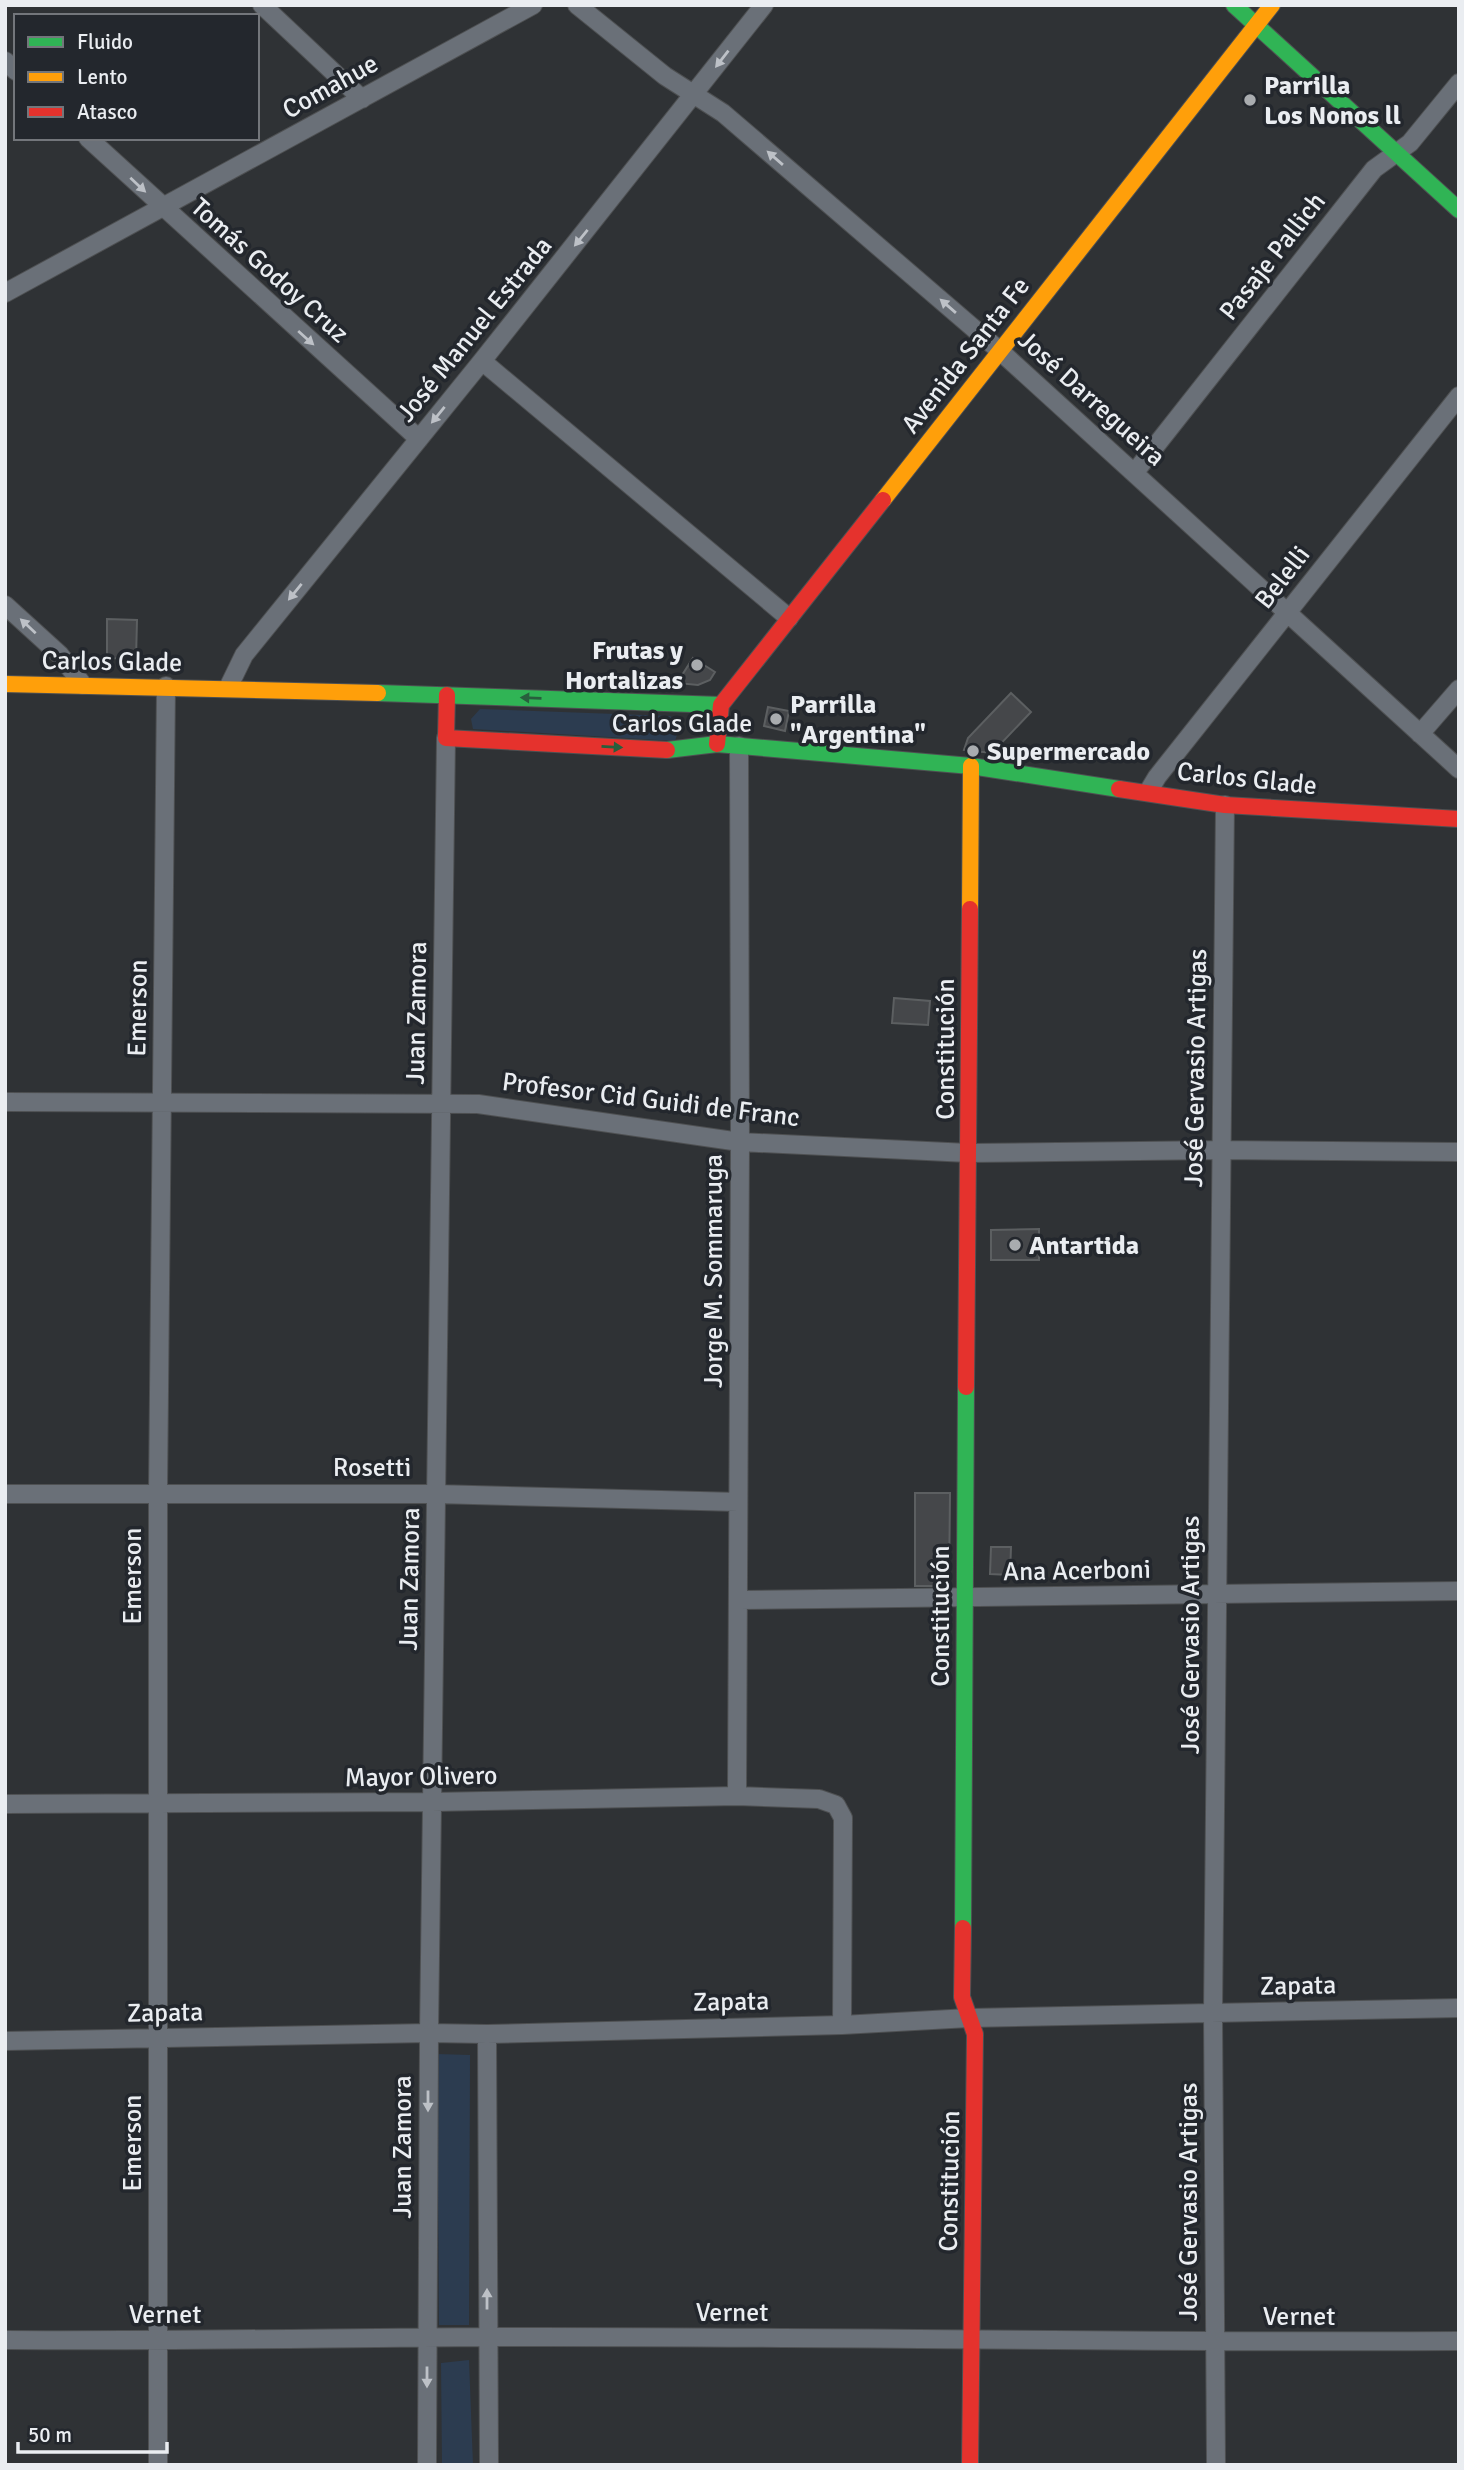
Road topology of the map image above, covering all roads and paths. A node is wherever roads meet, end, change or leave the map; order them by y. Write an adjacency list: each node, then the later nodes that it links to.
1 (262, 5): 10 (street)
2 (533, 5): 10 (street, Comahue)
3 (577, 5): 9 (street, José Darregueira)
4 (764, 5): 9 (street, José Manuel Estrada, one-way to 9)
5 (1234, 5): 7 (street)
6 (1272, 5): 7 (street, Avenida Santa Fe)
7 (1256, 25): 12 (street); 16 (street, Avenida Santa Fe)
8 (1459, 83): 12 (street, Pasaje Pallich)
9 (695, 95): 16 (street, José Darregueira, one-way to 9); 17 (street, José Manuel Estrada, one-way to 17)
10 (362, 99): 13 (street, Comahue)
11 (90, 140): 13 (street, Tomás Godoy Cruz, one-way to 13)
12 (1395, 153): 14 (street); 20 (street, Pasaje Pallich)
13 (162, 208): 15 (street, Comahue); 19 (street, Tomás Godoy Cruz, one-way to 19)
14 (1459, 210)
15 (5, 293)
16 (1000, 351): 20 (street, José Darregueira); 23 (street, Avenida Santa Fe)
17 (482, 361): 19 (street, José Manuel Estrada, one-way to 19); 23 (street)
18 (1459, 396): 22 (street, Belelli)
19 (418, 439): 27 (street, José Manuel Estrada, one-way to 27)
20 (1136, 472): 22 (street, José Darregueira)
21 (5, 605): 25 (street, one-way to 21)
22 (1286, 613): 31 (street, José Darregueira); 37 (street, Belelli)
23 (789, 618): 30 (street, Avenida Santa Fe)
24 (5, 684): 25 (street, Carlos Glade)
25 (83, 685): 26 (street, Carlos Glade)
26 (166, 686): 27 (street, Carlos Glade); 41 (street, Emerson)
27 (228, 688): 29 (street, Carlos Glade)
28 (1459, 689): 31 (street)
29 (447, 695): 30 (street, Carlos Glade, one-way to 29); 32 (street, Juan Zamora)
30 (721, 705): 33 (street)
31 (1420, 734): 36 (street, José Darregueira)
32 (446, 738): 33 (street, Carlos Glade, one-way to 33); 42 (street, Juan Zamora)
33 (717, 744): 34 (street, Carlos Glade)
34 (739, 746): 35 (street, Carlos Glade); 43 (street, Jorge M. Sommaruga)
35 (971, 766): 37 (street, Carlos Glade); 46 (street, Constitución)
36 (1459, 769)
37 (1147, 792): 38 (street, Carlos Glade)
38 (1225, 805): 39 (street, Carlos Glade); 44 (street, José Gervasio Artigas)
39 (1459, 819)
40 (5, 1102): 41 (street, Profesor Cid Guidi de Franc)
41 (162, 1102): 42 (street, Profesor Cid Guidi de Franc); 47 (street, Emerson)
42 (441, 1104): 43 (street, Profesor Cid Guidi de Franc); 49 (street, Juan Zamora)
43 (740, 1142): 46 (street, Profesor Cid Guidi de Franc); 50 (street, Jorge M. Sommaruga)
44 (1220, 1150): 45 (street, Profesor Cid Guidi de Franc); 46 (street, Profesor Cid Guidi de Franc); 52 (street, José Gervasio Artigas)
45 (1459, 1152)
46 (968, 1153): 53 (street, Constitución)
47 (158, 1493): 48 (street, Rosetti); 49 (street, Rosetti); 57 (street, Emerson)
48 (5, 1494)
49 (436, 1494): 50 (street, Rosetti); 56 (street, Juan Zamora)
50 (738, 1502): 54 (street, Jorge M. Sommaruga)
51 (1459, 1591): 52 (street, Ana Acerboni)
52 (1217, 1593): 53 (street, Ana Acerboni); 60 (street, José Gervasio Artigas)
53 (965, 1599): 54 (street, Ana Acerboni); 61 (street, Constitución)
54 (739, 1600): 55 (street, Jorge M. Sommaruga)
55 (737, 1796): 56 (street, Mayor Olivero); 62 (street, Mayor Olivero)
56 (432, 1802): 57 (street, Mayor Olivero); 63 (street, Juan Zamora)
57 (158, 1803): 58 (street, Mayor Olivero); 65 (street, Emerson)
58 (5, 1804)
59 (1459, 2008): 60 (street, Zapata)
60 (1213, 2013): 61 (street, Zapata); 73 (street, José Gervasio Artigas)
61 (969, 2018): 62 (street, Zapata); 69 (street, Constitución)
62 (842, 2025): 64 (street, Zapata)
63 (429, 2033): 64 (street, Zapata); 65 (street, Zapata); 68 (street, Juan Zamora, one-way to 68)
64 (487, 2034): 67 (street, one-way to 64)
65 (158, 2039): 66 (street, Zapata); 71 (street, Emerson)
66 (5, 2041)
67 (487, 2337): 68 (street, Vernet); 69 (street, Vernet); 76 (street)
68 (426, 2338): 71 (street, Vernet); 75 (street, Juan Zamora, one-way to 75)
69 (972, 2339): 73 (street, Vernet); 77 (street, Constitución)
70 (5, 2340): 71 (street, Vernet)
71 (159, 2341): 74 (street, Emerson)
72 (1459, 2341): 73 (street, Vernet)
73 (1215, 2343): 78 (street, José Gervasio Artigas)
74 (158, 2465)
75 (427, 2465)
76 (489, 2465)
77 (970, 2465)
78 (1216, 2465)

